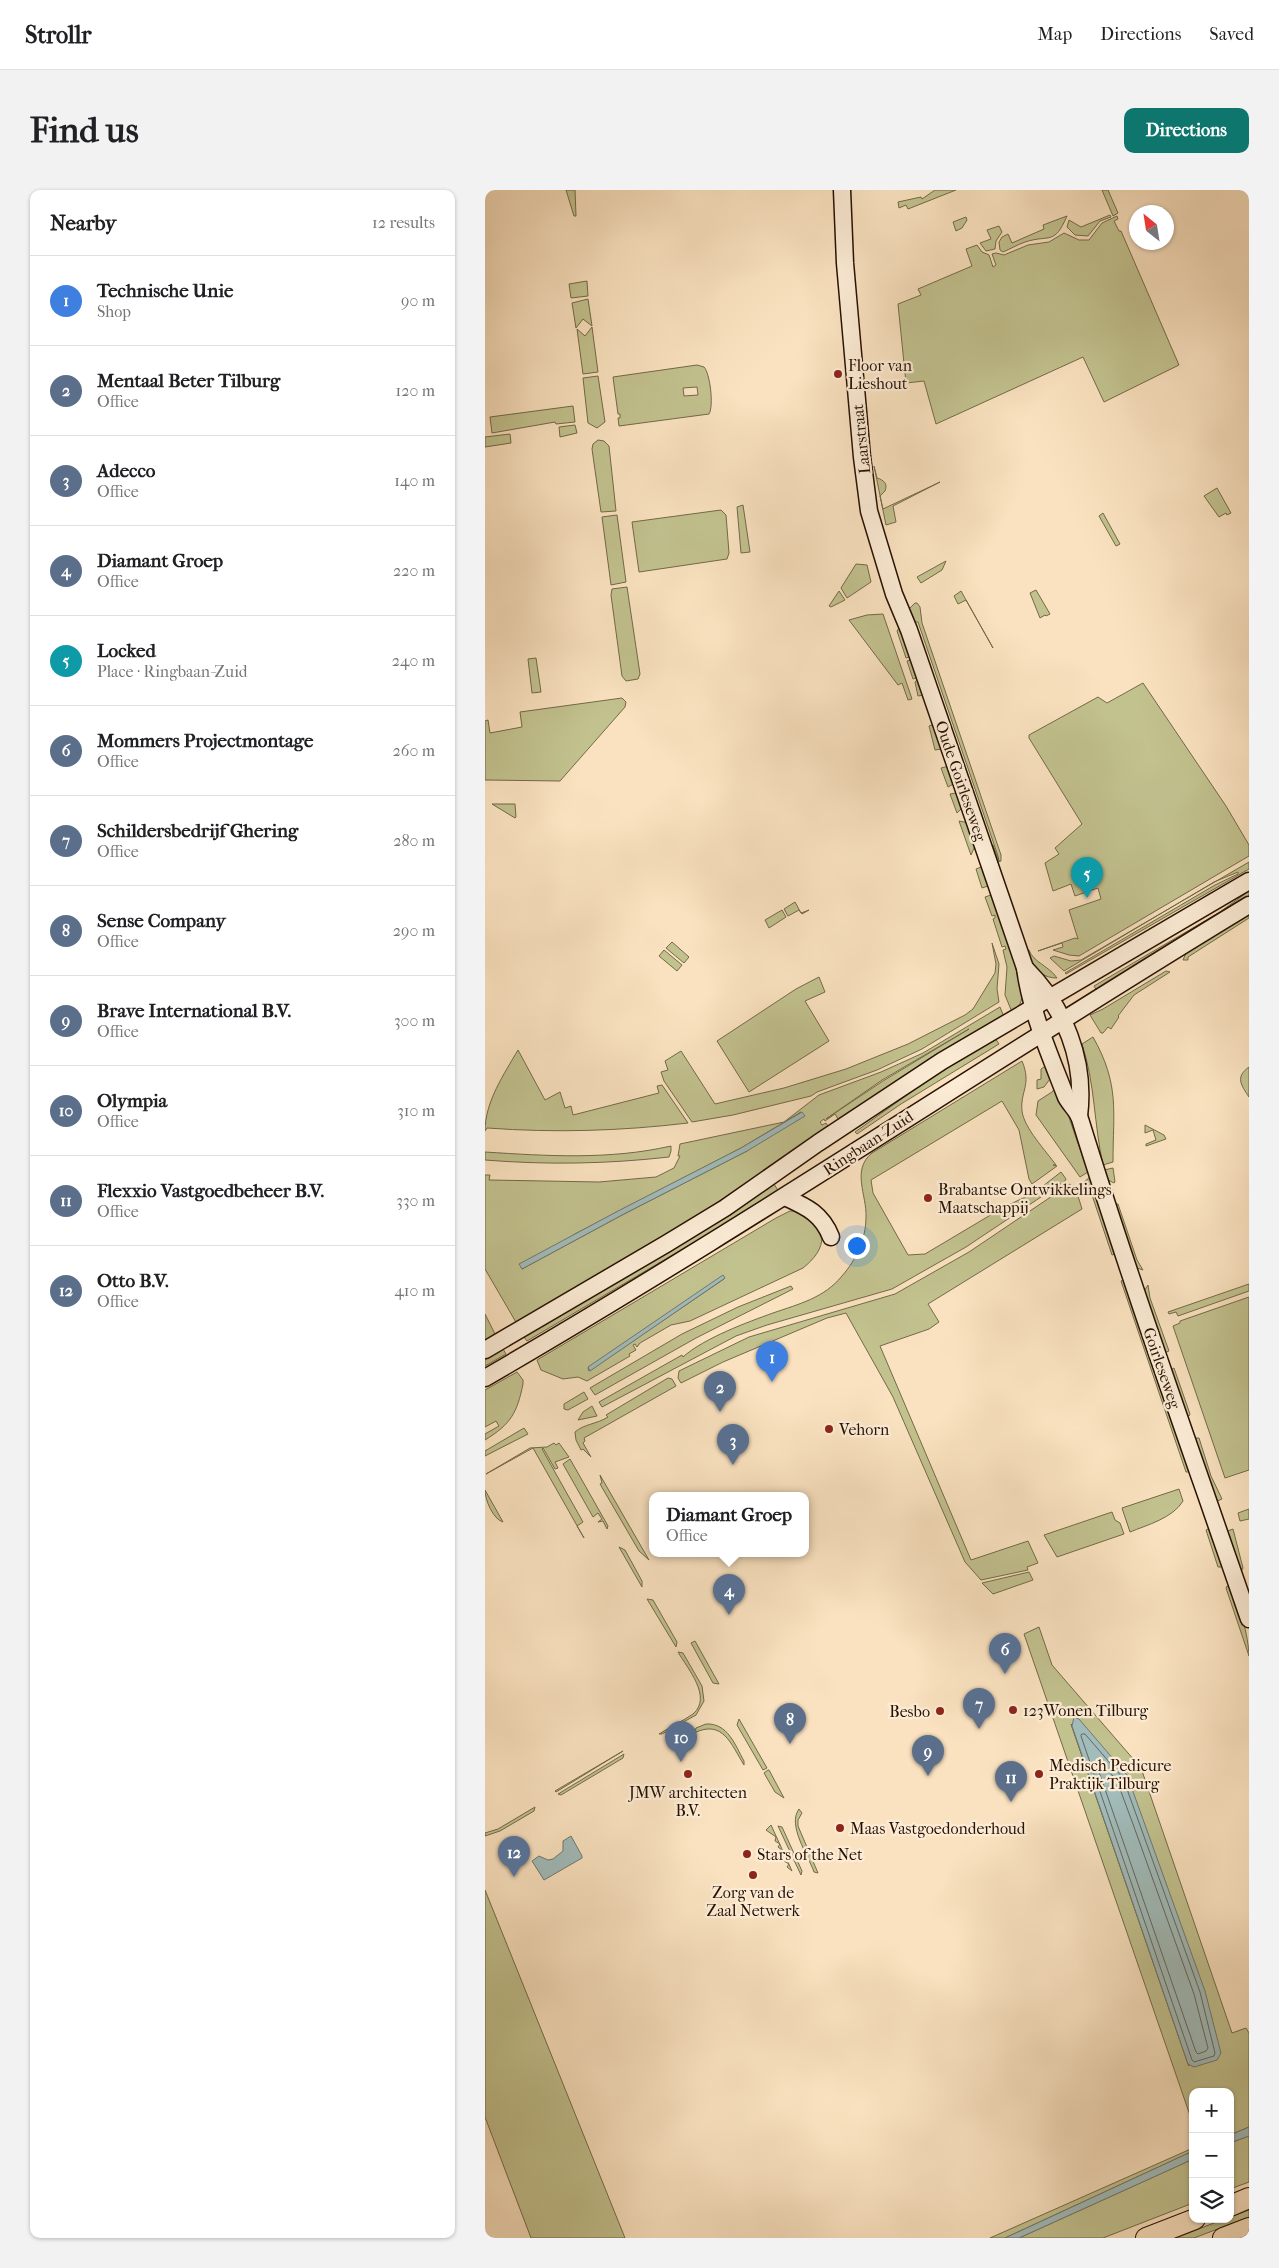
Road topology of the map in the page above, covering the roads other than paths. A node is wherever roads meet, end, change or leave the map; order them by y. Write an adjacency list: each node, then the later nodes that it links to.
1 (842, 190): 2 (main road, Laarstraat)
2 (894, 594): 5 (main road, Oude Goirleseweg)
3 (1249, 880): 6 (main road, Ringbaan-Zuid)
4 (1249, 905): 8 (main road, Ringbaan-Zuid)
5 (1025, 968): 6 (main road, Oude Goirleseweg); 7 (main road, Oude Goirleseweg)
6 (1049, 997): 7 (main road, Ringbaan-Zuid); 8 (main road, Goirleseweg)
7 (1034, 1006): 9 (main road, Goirleseweg); 13 (main road, Ringbaan-Zuid)
8 (1064, 1020): 9 (main road, Ringbaan-Zuid); 10 (main road, Goirleseweg)
9 (1041, 1034): 10 (main road, Goirleseweg); 11 (main road, Ringbaan-Zuid)
10 (1079, 1116): 15 (main road, Goirleseweg)
11 (785, 1197): 12 (main road); 14 (main road, Ringbaan-Zuid)
12 (831, 1237)
13 (491, 1346)
14 (485, 1378)
15 (1249, 1619)
16 (1249, 2198): 17 (highway)
17 (1234, 2204)
18 (1189, 2221): 20 (highway)
19 (1249, 2228): 21 (highway)
20 (1146, 2238)
21 (1223, 2238)

